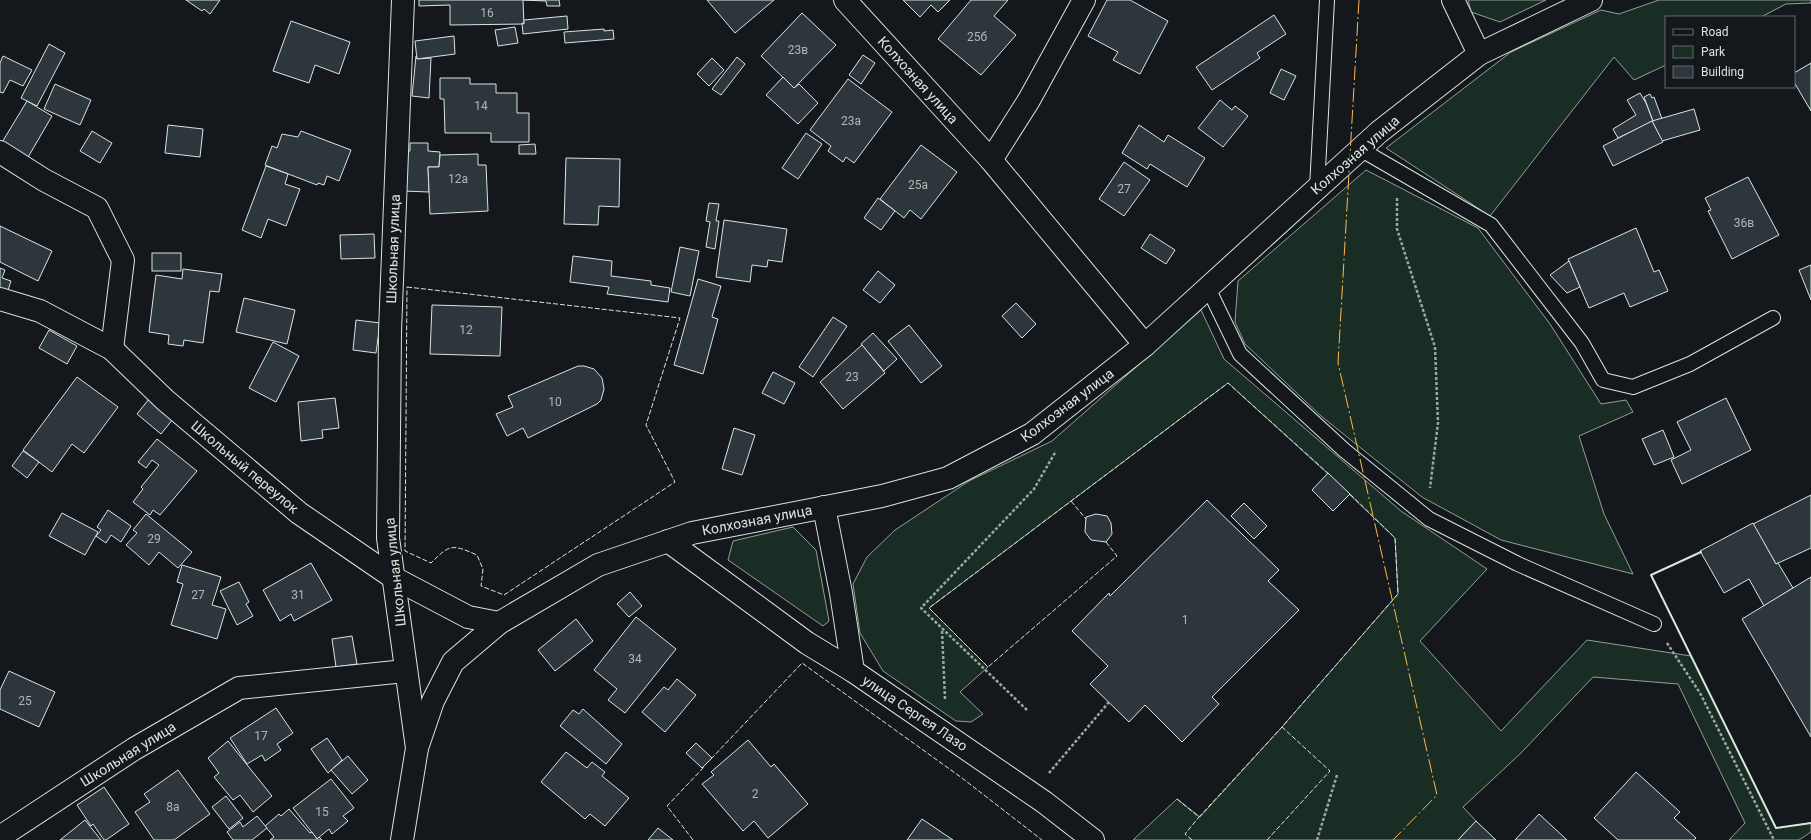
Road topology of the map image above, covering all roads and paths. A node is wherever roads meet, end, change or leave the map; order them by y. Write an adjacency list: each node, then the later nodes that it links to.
1 (402, 0): 22 (street, Школьная улица)
2 (845, 0): 10 (street, Колхозная улица)
3 (1084, 0): 10 (street)
4 (1327, 0): 12 (lane)
5 (1453, 0): 7 (street)
6 (1591, 0): 7 (street, Колхозная улица)
7 (1479, 54): 8 (street, Колхозная улица)
8 (1360, 150): 11 (lane); 12 (street, Колхозная улица)
9 (0, 152): 17 (street)
10 (992, 160): 16 (street, Колхозная улица)
11 (1397, 171): 15 (lane); 20 (path)
12 (1317, 188): 13 (street, Колхозная улица)
13 (1208, 288): 16 (street, Колхозная улица); 20 (lane)
14 (0, 300): 17 (street, Школьный переулок)
15 (1773, 318)
16 (1145, 346): 19 (street, Колхозная улица)
17 (112, 349): 22 (street, Школьный переулок)
18 (1058, 449): 25 (path)
19 (824, 507): 21 (street, Колхозная улица); 27 (street, улица Сергея Лазо)
20 (1426, 517): 24 (lane)
21 (668, 541): 23 (street, Колхозная улица); 27 (street)
22 (394, 578): 23 (street, Школьный переулок); 26 (street, Школьная улица)
23 (499, 623): 31 (street, Колхозная улица)
24 (1654, 624): 38 (path)
25 (942, 630): 29 (path); 30 (path)
26 (405, 671): 31 (street, Колхозная улица); 34 (street, Школьная улица)
27 (853, 671): 30 (street, улица Сергея Лазо)
28 (1109, 702): 33 (path)
29 (1027, 710)
30 (946, 734): 33 (street, улица Сергея Лазо)
31 (417, 748): 35 (street, Колхозная улица)
32 (1337, 775): 37 (path)
33 (1031, 793): 36 (street, улица Сергея Лазо)
34 (0, 837)
35 (402, 840)
36 (1093, 840)
37 (1317, 840)
38 (1774, 840)

